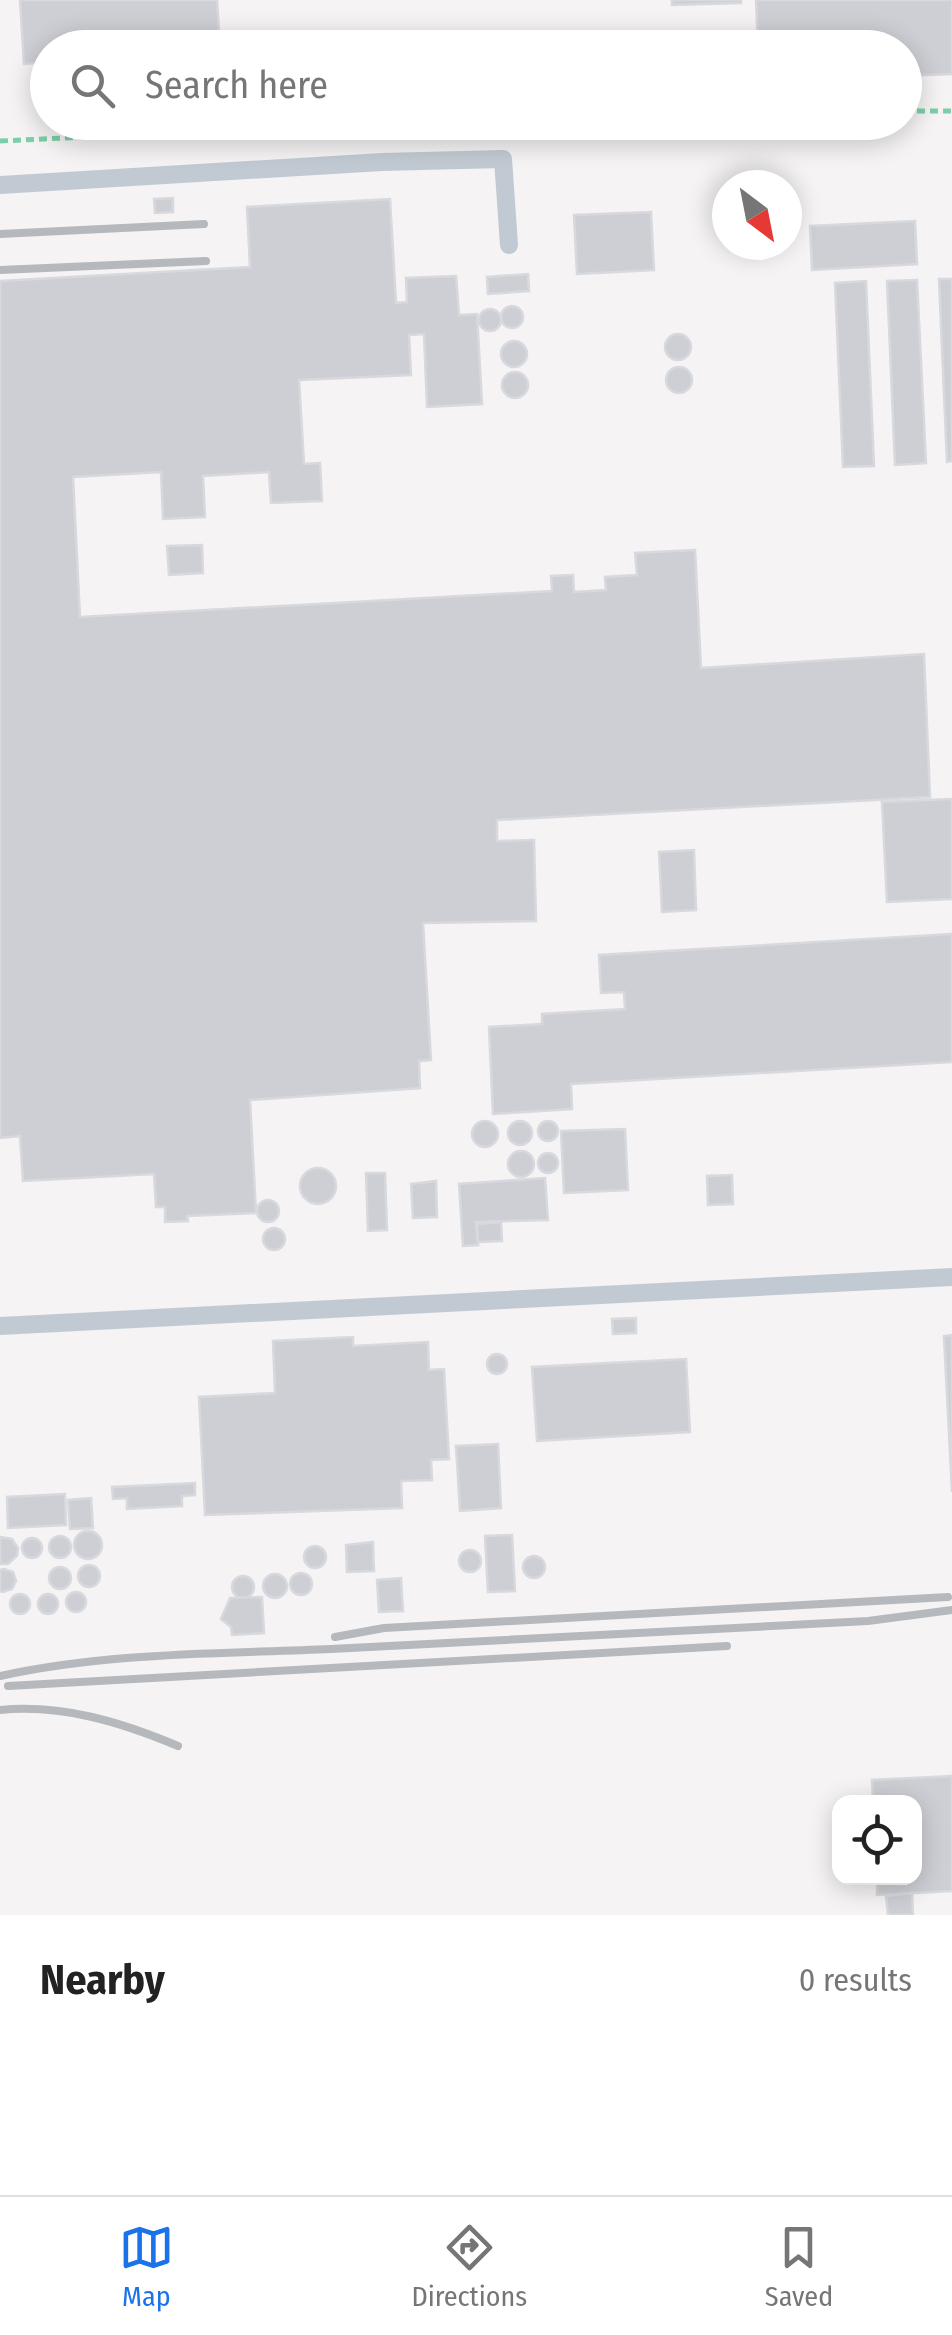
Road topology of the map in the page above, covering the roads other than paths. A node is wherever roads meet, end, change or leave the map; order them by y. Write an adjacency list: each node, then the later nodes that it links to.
1 (0, 186): 2 (lane)
2 (510, 246)
3 (952, 1277): 4 (lane)
4 (0, 1326)

